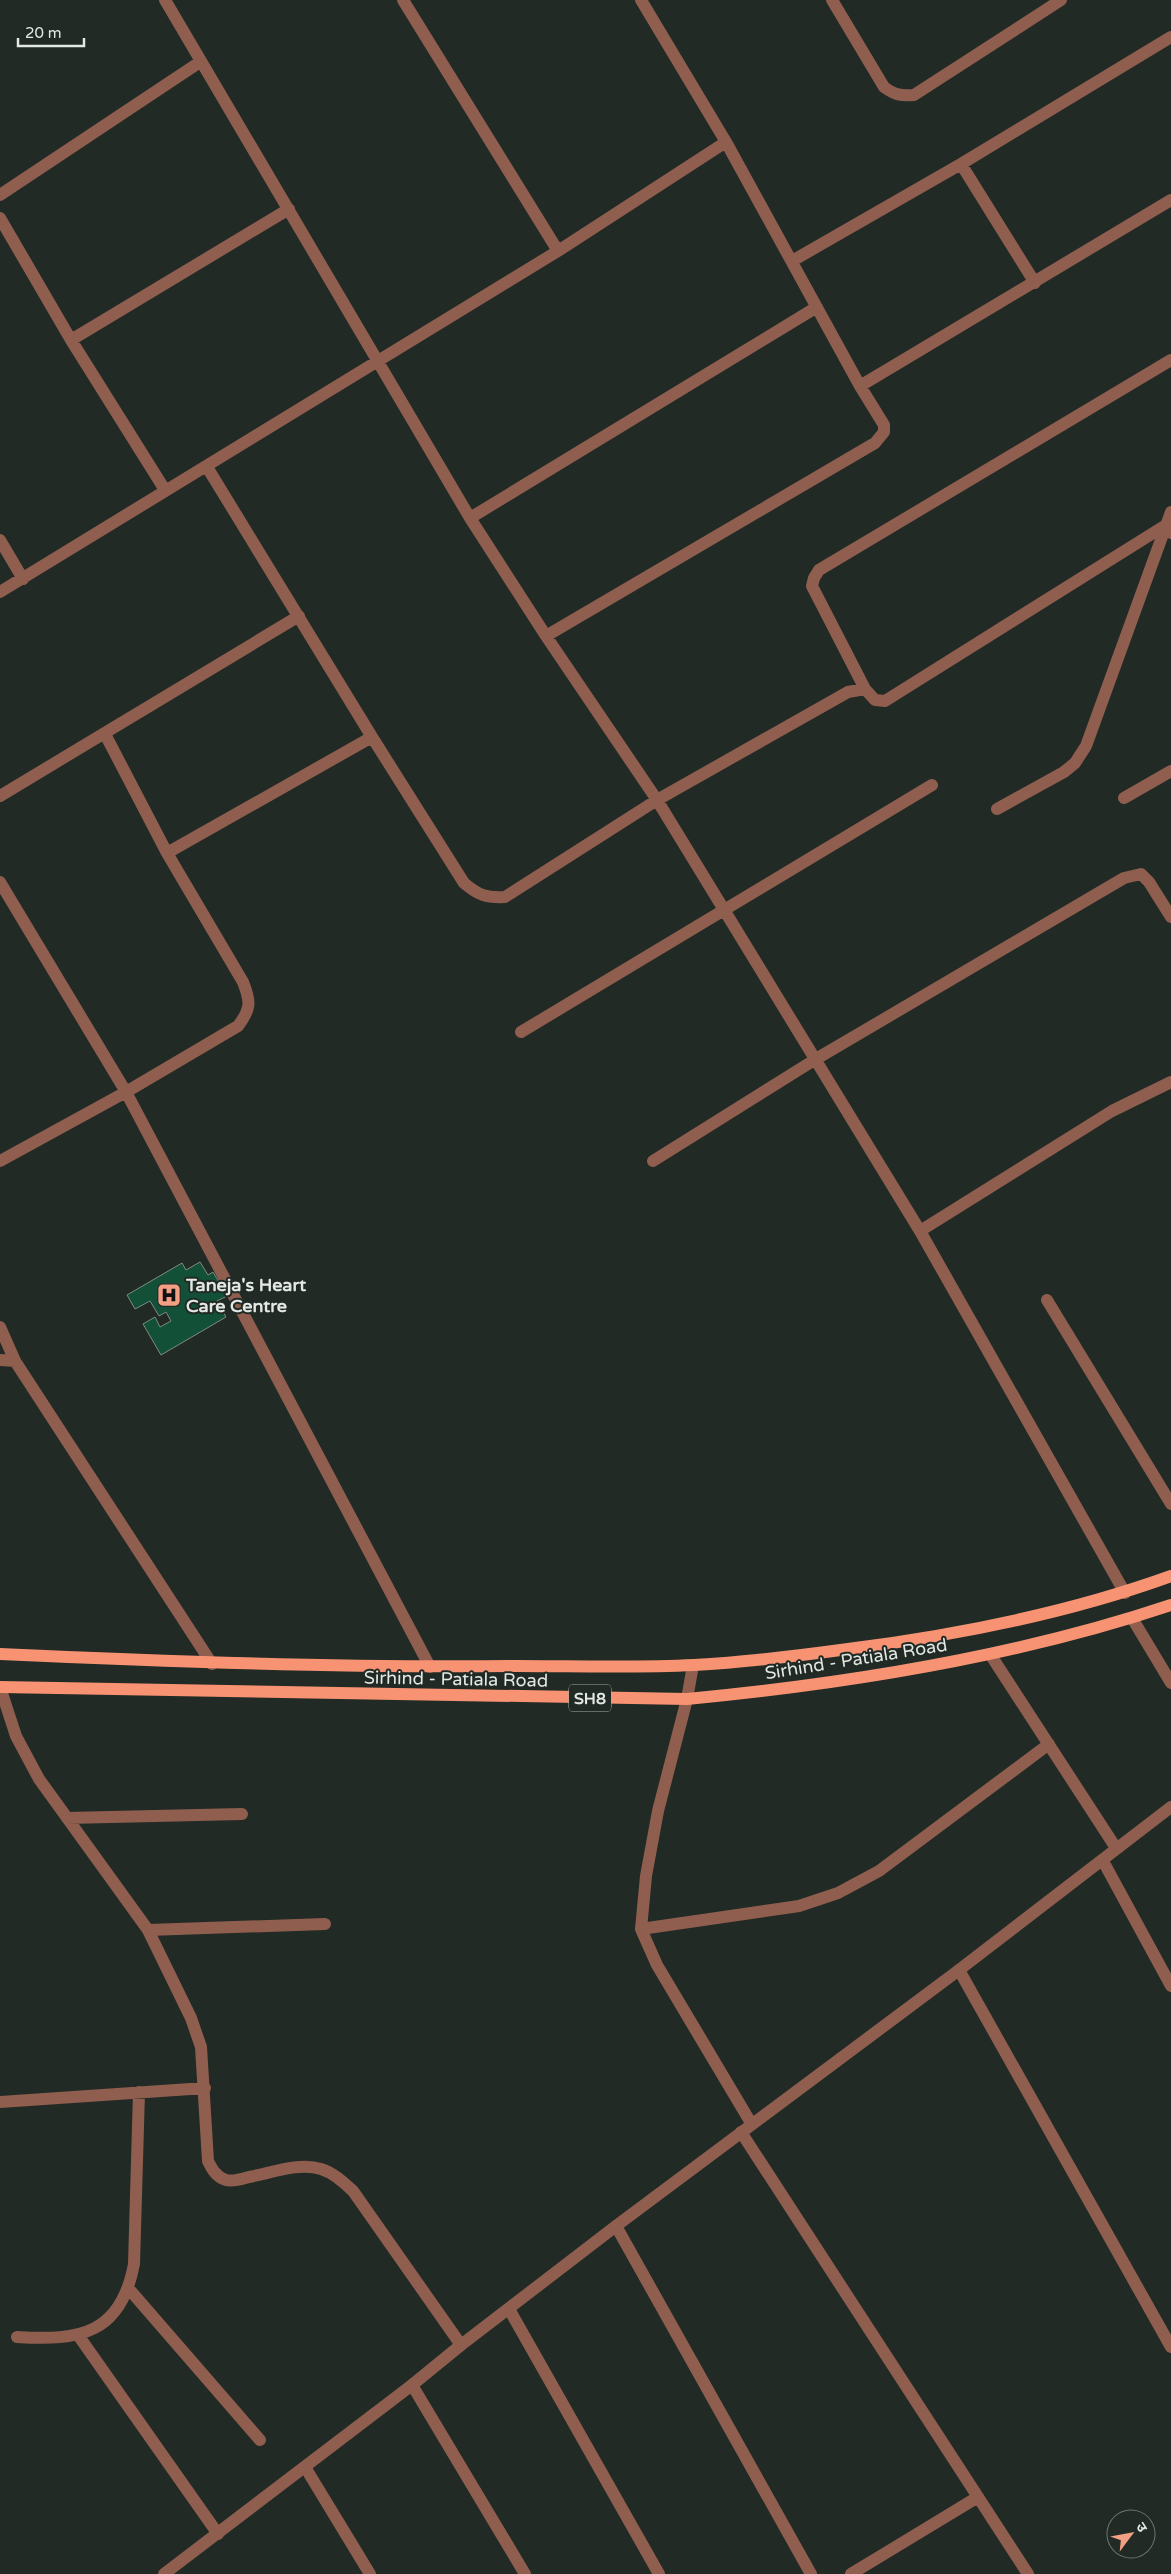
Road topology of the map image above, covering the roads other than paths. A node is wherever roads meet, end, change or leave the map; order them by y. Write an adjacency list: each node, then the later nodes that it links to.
1 (165, 0): 7 (street)
2 (403, 0): 14 (street)
3 (641, 0): 8 (street)
4 (832, 0): 5 (street)
5 (1061, 0)
6 (1171, 37): 9 (street)
7 (200, 62): 10 (street); 12 (street)
8 (726, 142): 14 (street); 15 (street)
9 (961, 164): 15 (street); 16 (street)
10 (0, 195)
11 (1171, 200): 16 (street)
12 (289, 210): 18 (street); 20 (street)
13 (0, 218): 18 (street)
14 (558, 251): 20 (street)
15 (792, 261): 17 (street)
16 (1035, 283): 21 (street)
17 (817, 307): 21 (street); 25 (street)
18 (71, 340): 23 (street)
19 (1171, 360): 32 (street)
20 (378, 361): 22 (street); 25 (street)
21 (860, 386): 31 (street)
22 (207, 467): 23 (street); 30 (street)
23 (165, 490): 28 (street)
24 (1171, 512): 26 (street)
25 (470, 518): 31 (street)
26 (1169, 529): 32 (street); 40 (street)
27 (0, 540): 28 (street)
28 (23, 579): 29 (street)
29 (0, 592)
30 (299, 616): 33 (street); 34 (street)
31 (546, 636): 39 (street)
32 (865, 689): 39 (street)
33 (105, 734): 37 (street); 41 (street)
34 (372, 737): 39 (street); 41 (street)
35 (1171, 770): 38 (street)
36 (932, 785): 43 (street)
37 (0, 796)
38 (1124, 798)
39 (657, 800): 43 (street)
40 (997, 809)
41 (167, 853): 48 (street)
42 (0, 882): 48 (street)
43 (726, 911): 45 (street); 46 (street)
44 (1171, 917): 46 (street)
45 (521, 1032)
46 (816, 1059): 50 (street); 51 (street)
47 (1171, 1082): 51 (street)
48 (126, 1092): 49 (street); 65 (street)
49 (0, 1161)
50 (653, 1161)
51 (920, 1231): 58 (street)
52 (1047, 1300): 56 (street)
53 (0, 1327): 55 (street)
54 (0, 1360): 55 (street)
55 (15, 1361): 63 (street)
56 (1171, 1504)
57 (1171, 1576): 58 (main road)
58 (1125, 1593): 64 (main road)
59 (1171, 1605): 60 (main road, Sirhind - Patiala Road / SH8)
60 (1132, 1618): 62 (main road, Sirhind - Patiala Road / SH8); 66 (street)
61 (0, 1654): 63 (main road)
62 (990, 1654): 68 (main road, Sirhind - Patiala Road / SH8); 69 (street)
63 (212, 1664): 65 (main road)
64 (694, 1665): 65 (main road); 68 (street)
65 (430, 1667)
66 (1171, 1683)
67 (0, 1688): 68 (main road, Sirhind - Patiala Road / SH8); 72 (street)
68 (687, 1699): 76 (street)
69 (1049, 1744): 73 (street); 76 (street)
70 (1171, 1807): 73 (street)
71 (242, 1814): 72 (street)
72 (67, 1818): 77 (street)
73 (1116, 1848): 74 (street)
74 (1103, 1861): 78 (street); 79 (street)
75 (325, 1924): 77 (street)
76 (641, 1929): 83 (street)
77 (148, 1930): 80 (street)
78 (959, 1970): 83 (street); 90 (street)
79 (1171, 1986)
80 (205, 2088): 81 (street); 89 (street)
81 (139, 2092): 82 (street); 85 (street)
82 (0, 2102)
83 (746, 2127): 84 (street); 94 (street)
84 (616, 2226): 86 (street); 100 (street)
85 (129, 2289): 87 (street); 92 (street)
86 (509, 2309): 89 (street); 99 (street)
87 (78, 2335): 88 (street); 95 (street)
88 (17, 2337)
89 (461, 2345): 91 (street)
90 (1171, 2347)
91 (412, 2385): 93 (street); 98 (street)
92 (260, 2440)
93 (305, 2467): 95 (street); 97 (street)
94 (978, 2496): 101 (street); 102 (street)
95 (218, 2534): 96 (street)
96 (164, 2574)
97 (370, 2574)
98 (525, 2574)
99 (659, 2574)
100 (810, 2574)
101 (851, 2574)
102 (1028, 2574)

